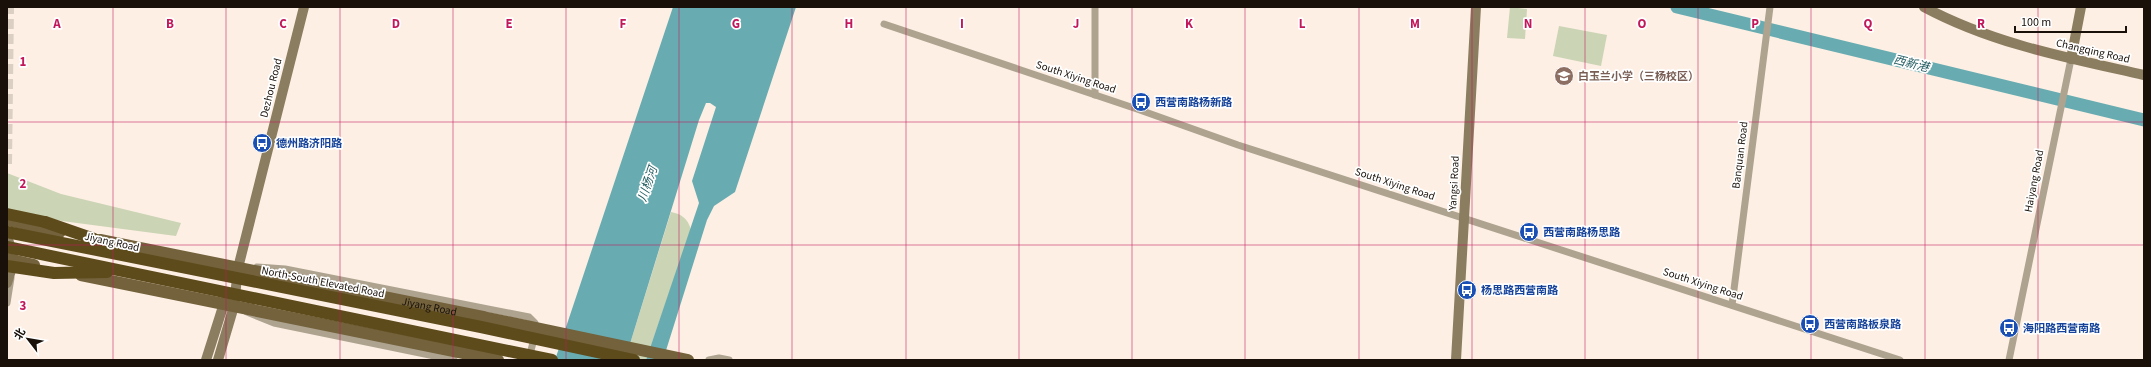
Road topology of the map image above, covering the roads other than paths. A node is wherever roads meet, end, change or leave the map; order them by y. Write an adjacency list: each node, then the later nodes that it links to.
1 (304, 7): 18 (street, Dezhou Road)
2 (1095, 7): 10 (street)
3 (1476, 7): 12 (street, Yangsi Road)
4 (1770, 7): 23 (street, Banquan Road)
5 (1924, 7): 8 (street, Changqing Road)
6 (2081, 7): 8 (street, Haiyang Road)
7 (884, 24): 10 (street, South Xiying Road)
8 (2070, 59): 9 (street, Changqing Road); 37 (street, Haiyang Road)
9 (2144, 75)
10 (1095, 95): 12 (street, South Xiying Road)
11 (7, 214): 16 (highway, bridge)
12 (1464, 218): 23 (street, South Xiying Road); 35 (street, Yangsi Road)
13 (7, 220): 18 (main road, Jiyang Road)
14 (7, 233): 16 (highway, North-South Elevated Road, bridge); 17 (street)
15 (7, 247): 19 (highway, bridge)
16 (130, 257): 31 (highway, North-South Elevated Road, bridge)
17 (9, 262): 19 (highway, bridge); 20 (street); 21 (street); 22 (main road)
18 (238, 268): 22 (street, Dezhou Road); 29 (street); 32 (main road, Jiyang Road, bridge)
19 (126, 272): 30 (highway, bridge)
20 (7, 283)
21 (7, 303)
22 (229, 305): 24 (street); 25 (street, Dezhou Road); 26 (street, Dezhou Road); 28 (main road)
23 (1732, 305): 36 (street, South Xiying Road)
24 (437, 358): 27 (street)
25 (206, 360)
26 (218, 360)
27 (454, 360)
28 (498, 360)
29 (528, 360)
30 (552, 360)
31 (634, 360)
32 (688, 360)
33 (709, 360): 34 (street)
34 (729, 360)
35 (1456, 360)
36 (1900, 360)
37 (2010, 360)

